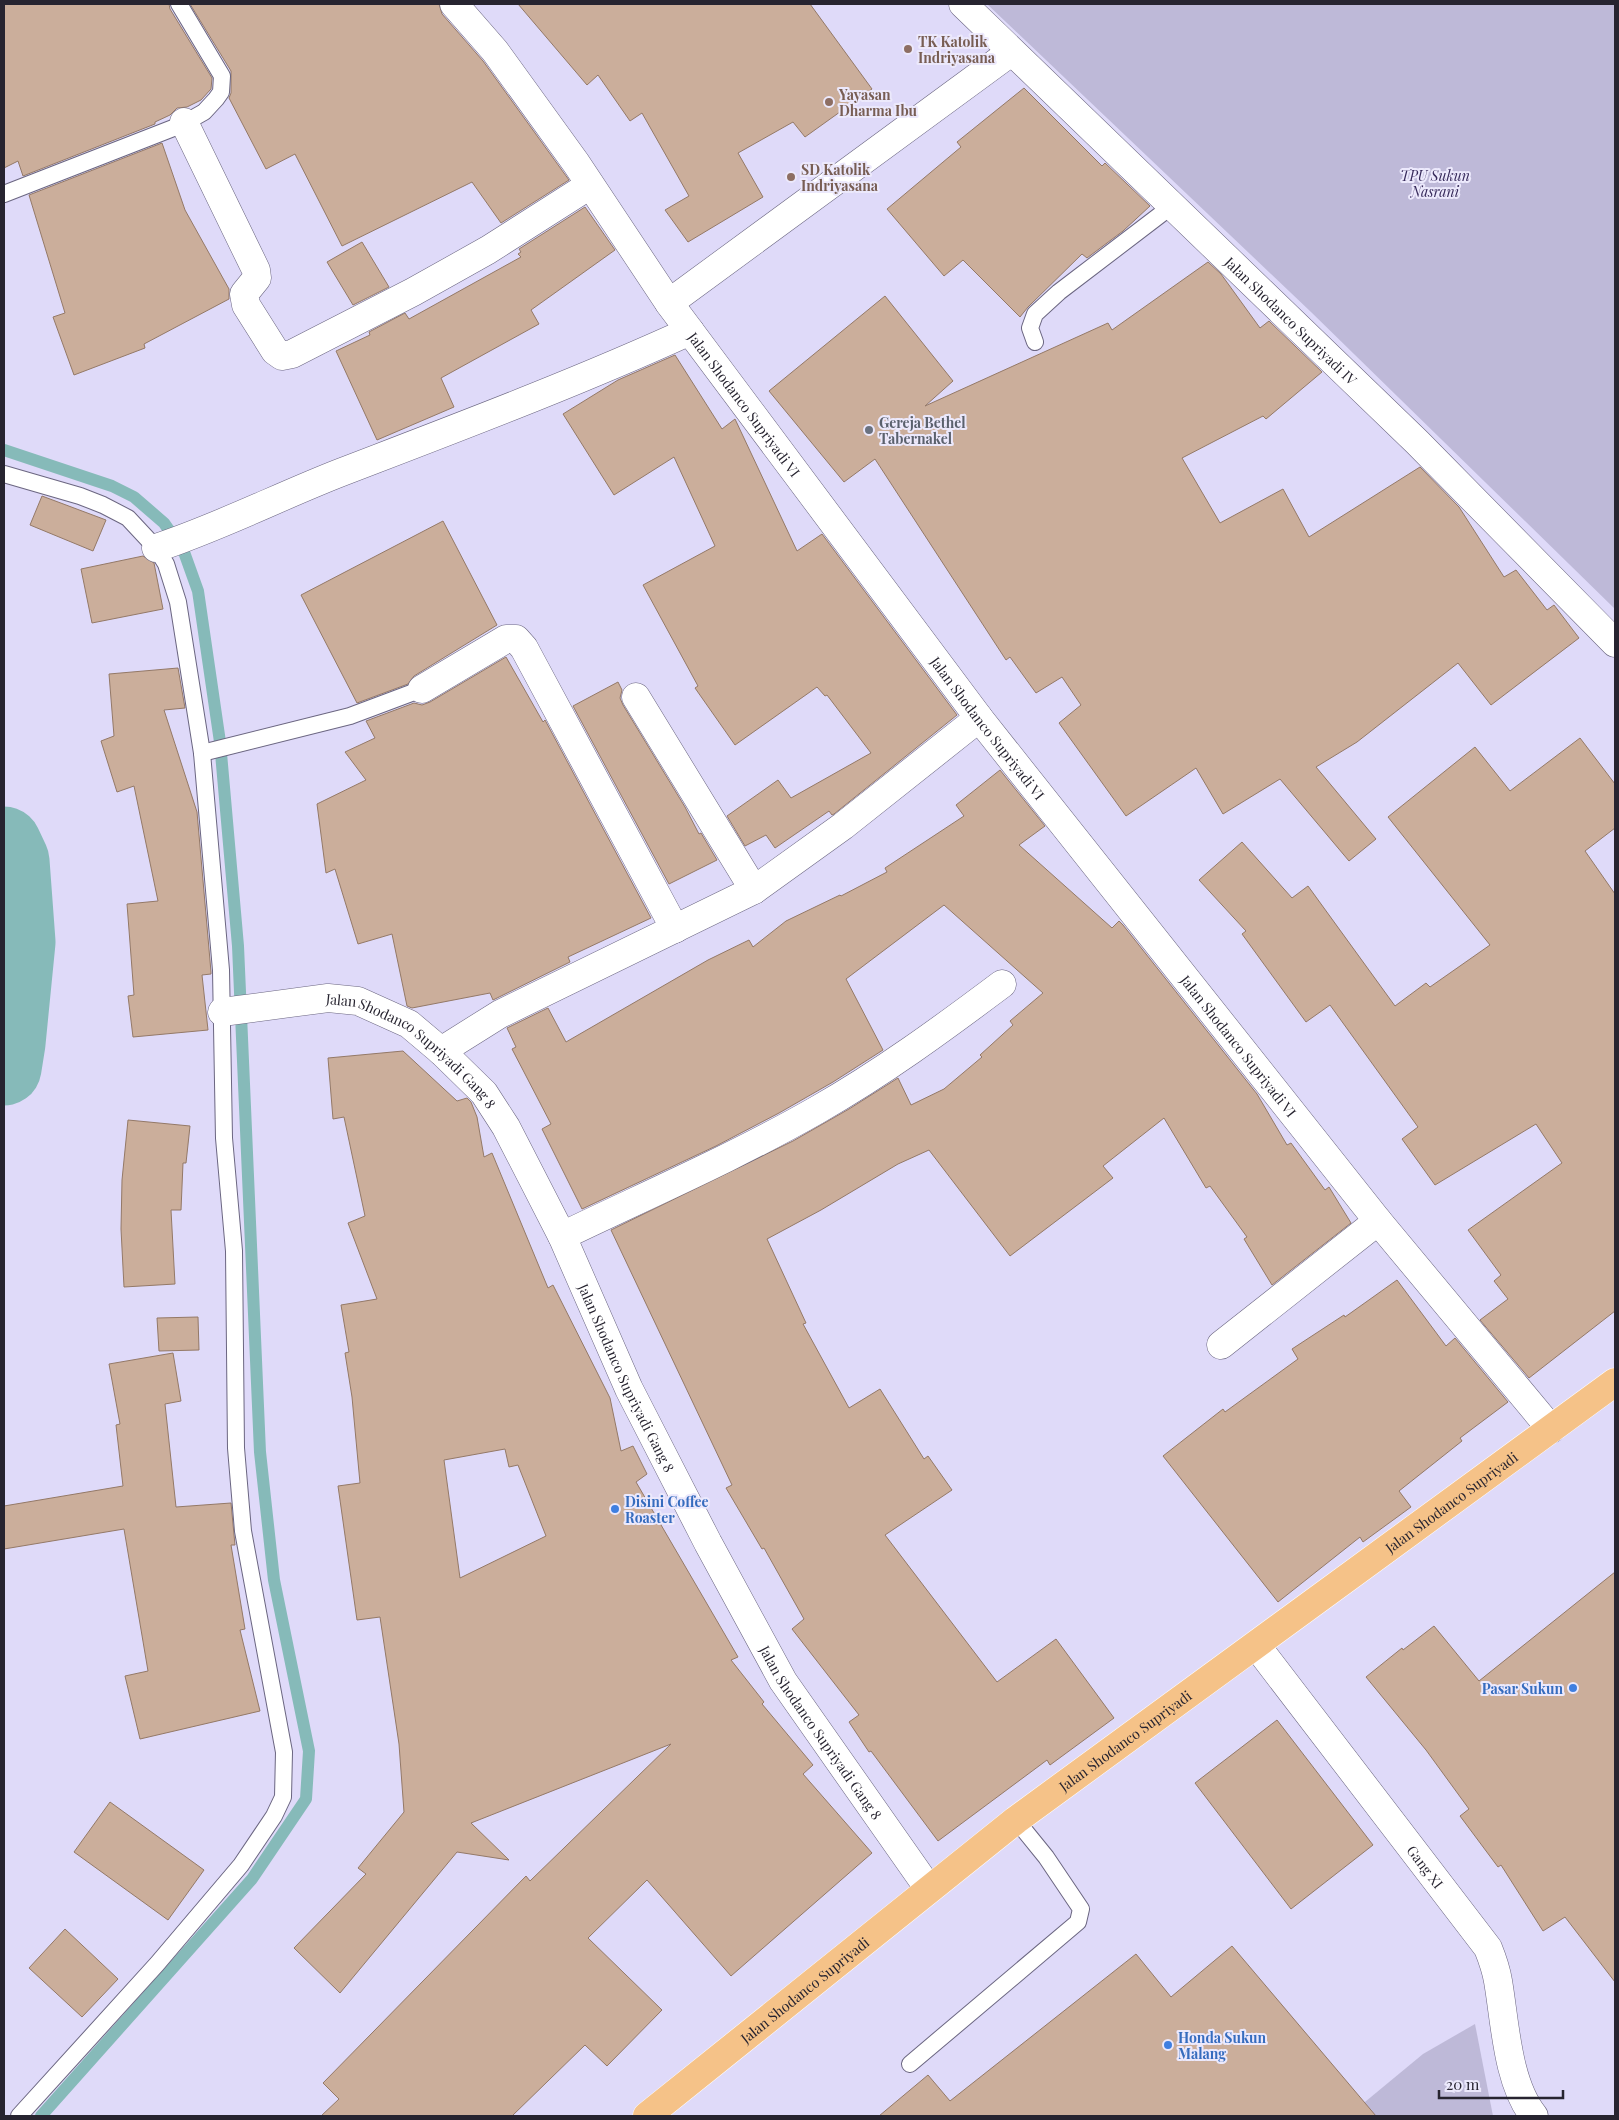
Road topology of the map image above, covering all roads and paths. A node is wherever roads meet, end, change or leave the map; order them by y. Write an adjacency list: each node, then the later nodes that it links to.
1 (179, 4): 5 (lane)
2 (454, 4): 6 (street, Jalan Shodanco Supriyadi VI)
3 (963, 4): 4 (street, Jalan Shodanco Supriyadi IV)
4 (1011, 52): 8 (street, Jalan Shodanco Supriyadi IV); 9 (street)
5 (184, 122): 6 (street); 7 (lane)
6 (590, 185): 9 (street, Jalan Shodanco Supriyadi VI)
7 (4, 194)
8 (1173, 205): 11 (lane); 14 (street, Jalan Shodanco Supriyadi IV)
9 (669, 303): 10 (street, Jalan Shodanco Supriyadi VI)
10 (690, 331): 13 (street); 17 (street, Jalan Shodanco Supriyadi VI)
11 (1035, 342)
12 (4, 474): 13 (lane)
13 (162, 546): 18 (lane)
14 (1615, 643)
15 (422, 689): 18 (lane); 20 (street)
16 (636, 697): 19 (street)
17 (979, 718): 19 (street); 24 (street, Jalan Shodanco Supriyadi VI)
18 (205, 753): 22 (lane)
19 (754, 890): 20 (street)
20 (674, 929): 23 (street)
21 (1002, 984): 25 (street)
22 (227, 1012): 23 (street, Jalan Shodanco Supriyadi Gang 8); 33 (lane)
23 (441, 1051): 25 (street, Jalan Shodanco Supriyadi Gang 8)
24 (1378, 1221): 26 (street); 28 (street, Jalan Shodanco Supriyadi VI)
25 (562, 1236): 31 (street, Jalan Shodanco Supriyadi Gang 8)
26 (1221, 1345)
27 (1615, 1382): 28 (main road, Jalan Shodanco Supriyadi)
28 (1551, 1429): 29 (main road, Jalan Shodanco Supriyadi)
29 (1256, 1645): 30 (main road, Jalan Shodanco Supriyadi); 35 (street, Gang XI)
30 (1016, 1820): 31 (main road, Jalan Shodanco Supriyadi); 32 (lane)
31 (929, 1889): 34 (main road, Jalan Shodanco Supriyadi)
32 (910, 2064)
33 (19, 2116)
34 (647, 2116)
35 (1534, 2116)

